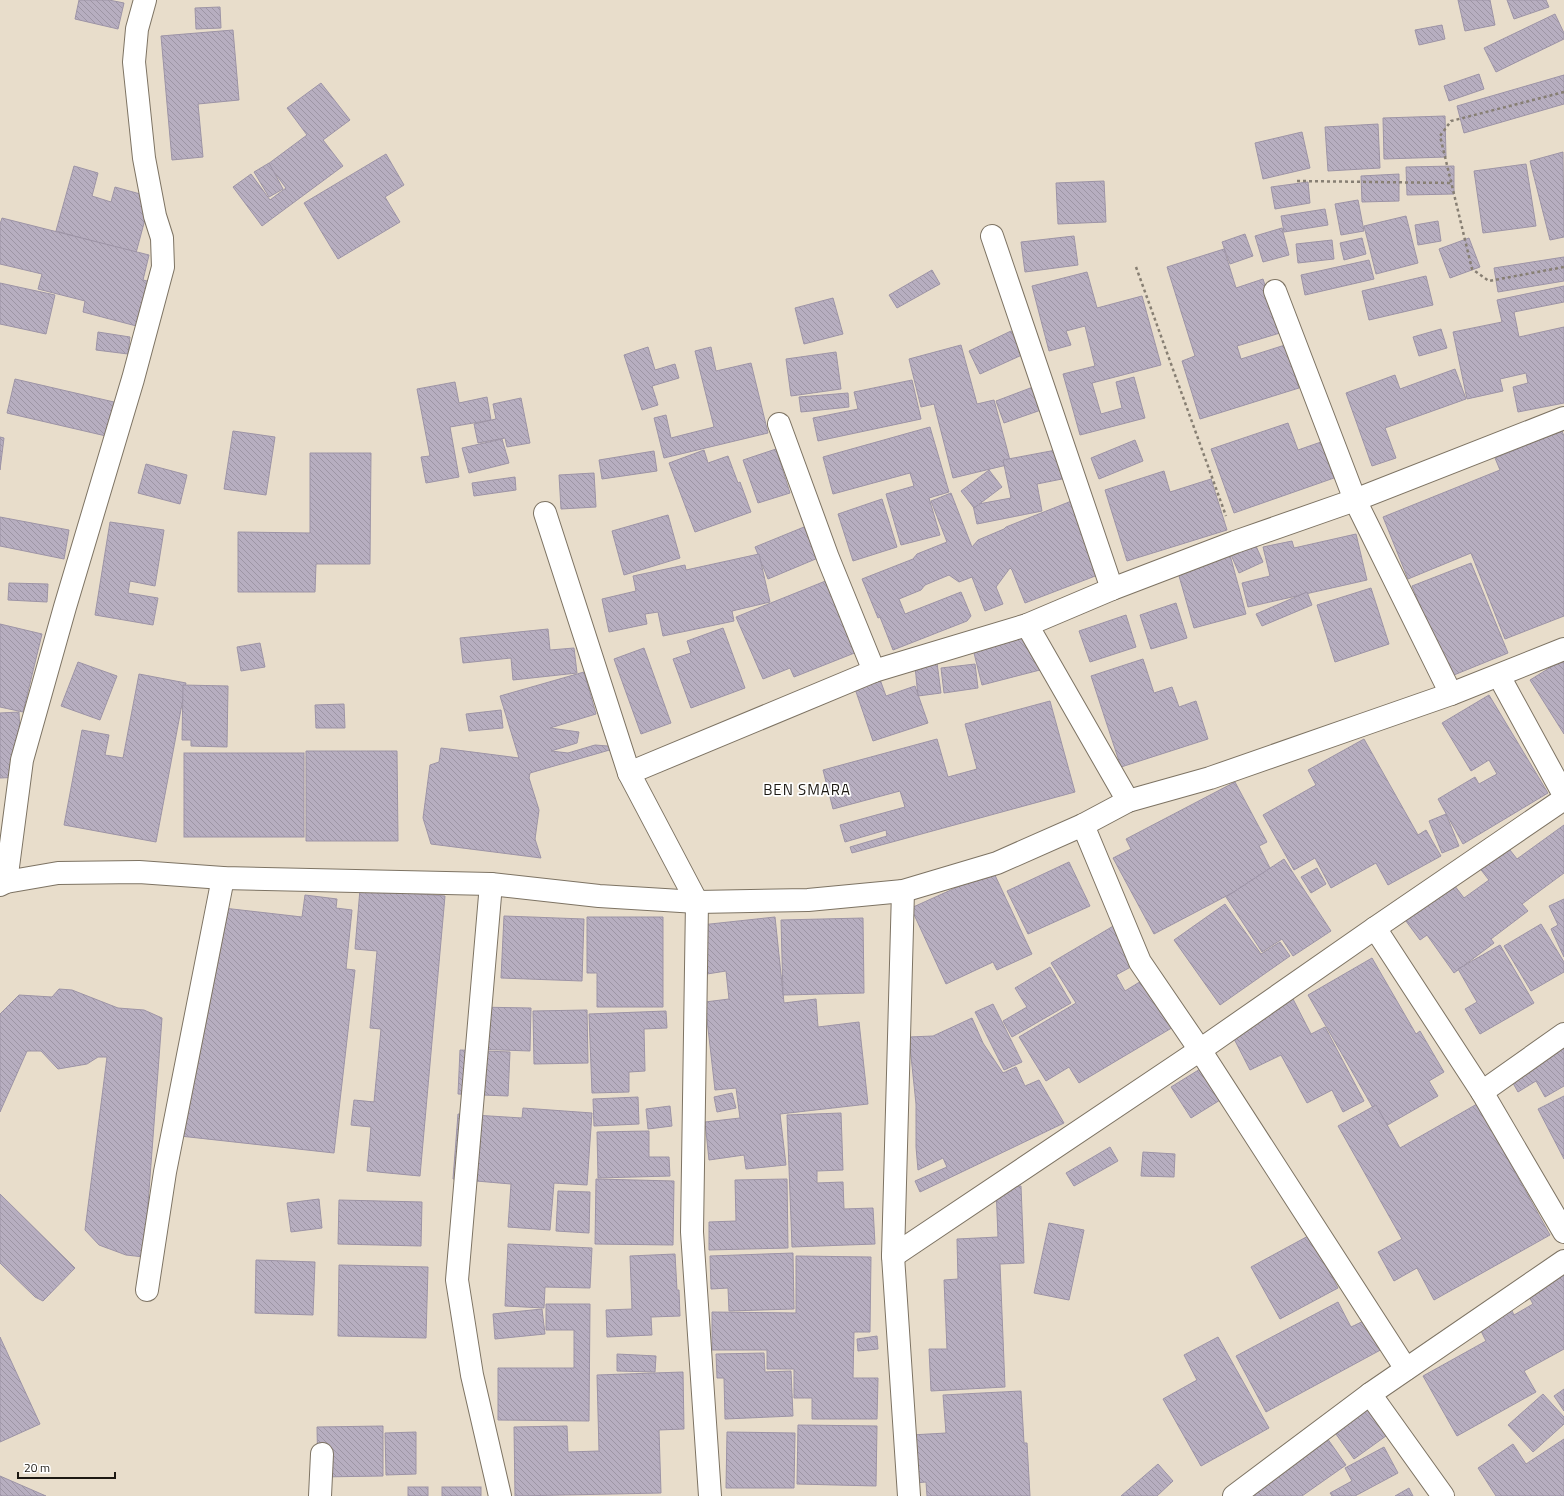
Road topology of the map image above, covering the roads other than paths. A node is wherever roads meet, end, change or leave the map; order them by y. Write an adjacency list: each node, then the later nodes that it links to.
1 (145, 0): 20 (street)
2 (992, 236): 8 (street)
3 (1274, 291): 6 (street)
4 (1564, 418): 6 (street)
5 (779, 424): 11 (street)
6 (1355, 500): 8 (street); 13 (street)
7 (544, 513): 14 (street)
8 (1112, 589): 9 (street)
9 (1027, 625): 11 (street); 17 (street)
10 (1564, 649): 12 (street)
11 (874, 671): 14 (street)
12 (1498, 676): 13 (street); 15 (street)
13 (1451, 694): 17 (street)
14 (629, 773): 23 (street)
15 (1564, 795)
16 (1564, 800): 24 (street)
17 (1128, 801): 18 (street)
18 (1083, 825): 22 (street); 26 (street)
19 (223, 878): 20 (street); 21 (street); 31 (street)
20 (3, 884)
21 (491, 884): 23 (street); 36 (street)
22 (903, 891): 23 (street); 29 (street)
23 (697, 902): 37 (street)
24 (1375, 928): 26 (street); 27 (street)
25 (1564, 1034): 27 (street)
26 (1200, 1050): 29 (street); 32 (street)
27 (1482, 1092): 28 (street)
28 (1564, 1232)
29 (893, 1256): 38 (street)
30 (1564, 1261): 32 (street)
31 (147, 1290)
32 (1406, 1369): 33 (street)
33 (1370, 1394): 39 (street); 40 (street)
34 (322, 1454): 35 (street)
35 (320, 1496)
36 (500, 1496)
37 (710, 1496)
38 (909, 1496)
39 (1234, 1496)
40 (1443, 1496)

